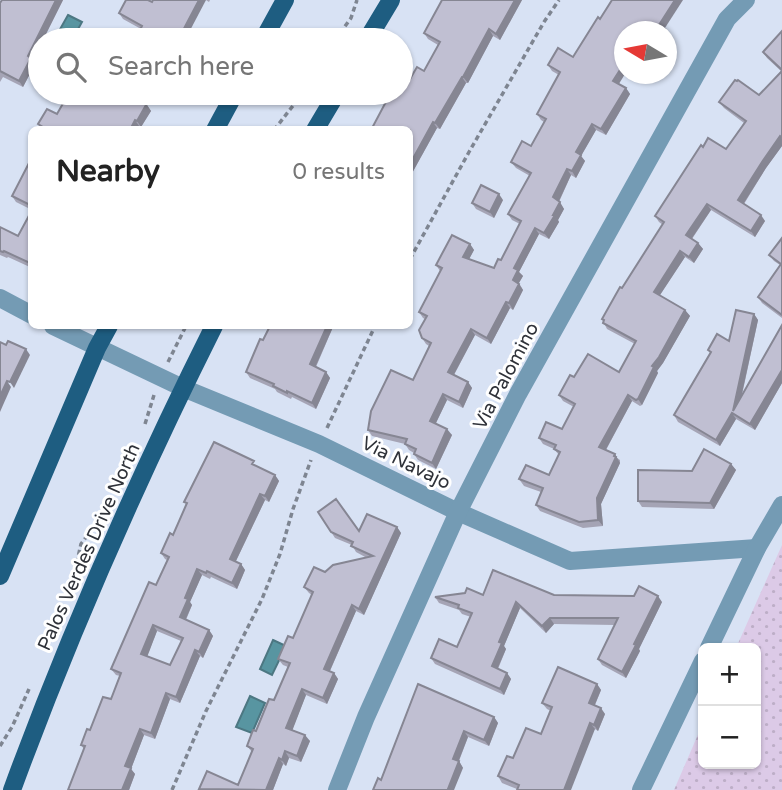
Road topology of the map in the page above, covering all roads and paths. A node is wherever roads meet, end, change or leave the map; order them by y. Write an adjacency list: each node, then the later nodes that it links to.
1 (285, 0): 6 (main road)
2 (357, 0): 7 (path)
3 (391, 0): 8 (main road)
4 (559, 0): 15 (path)
5 (746, 0): 26 (street, Via Palomino)
6 (270, 28)
7 (344, 28)
8 (374, 28)
9 (229, 105): 12 (main road)
10 (294, 105): 13 (path)
11 (330, 105): 14 (main road)
12 (217, 126)
13 (277, 126)
14 (317, 126)
15 (413, 254)
16 (0, 298): 17 (street)
17 (28, 312)
18 (59, 329): 22 (street, Via Navajo)
19 (107, 329): 22 (main road)
20 (212, 329): 23 (main road, Palos Verdes Drive North)
21 (374, 329): 24 (path)
22 (97, 348): 23 (street, Via Navajo); 28 (main road)
23 (183, 388): 24 (street, Via Navajo); 31 (main road, Palos Verdes Drive North)
24 (319, 444): 26 (street, Via Navajo); 32 (path)
25 (782, 505): 27 (street)
26 (458, 512): 27 (street, Via Navajo); 33 (street, Via Palomino)
27 (757, 548): 29 (street)
28 (0, 576)
29 (711, 643)
30 (698, 670): 34 (street)
31 (12, 790)
32 (172, 790)
33 (337, 790)
34 (641, 790)

